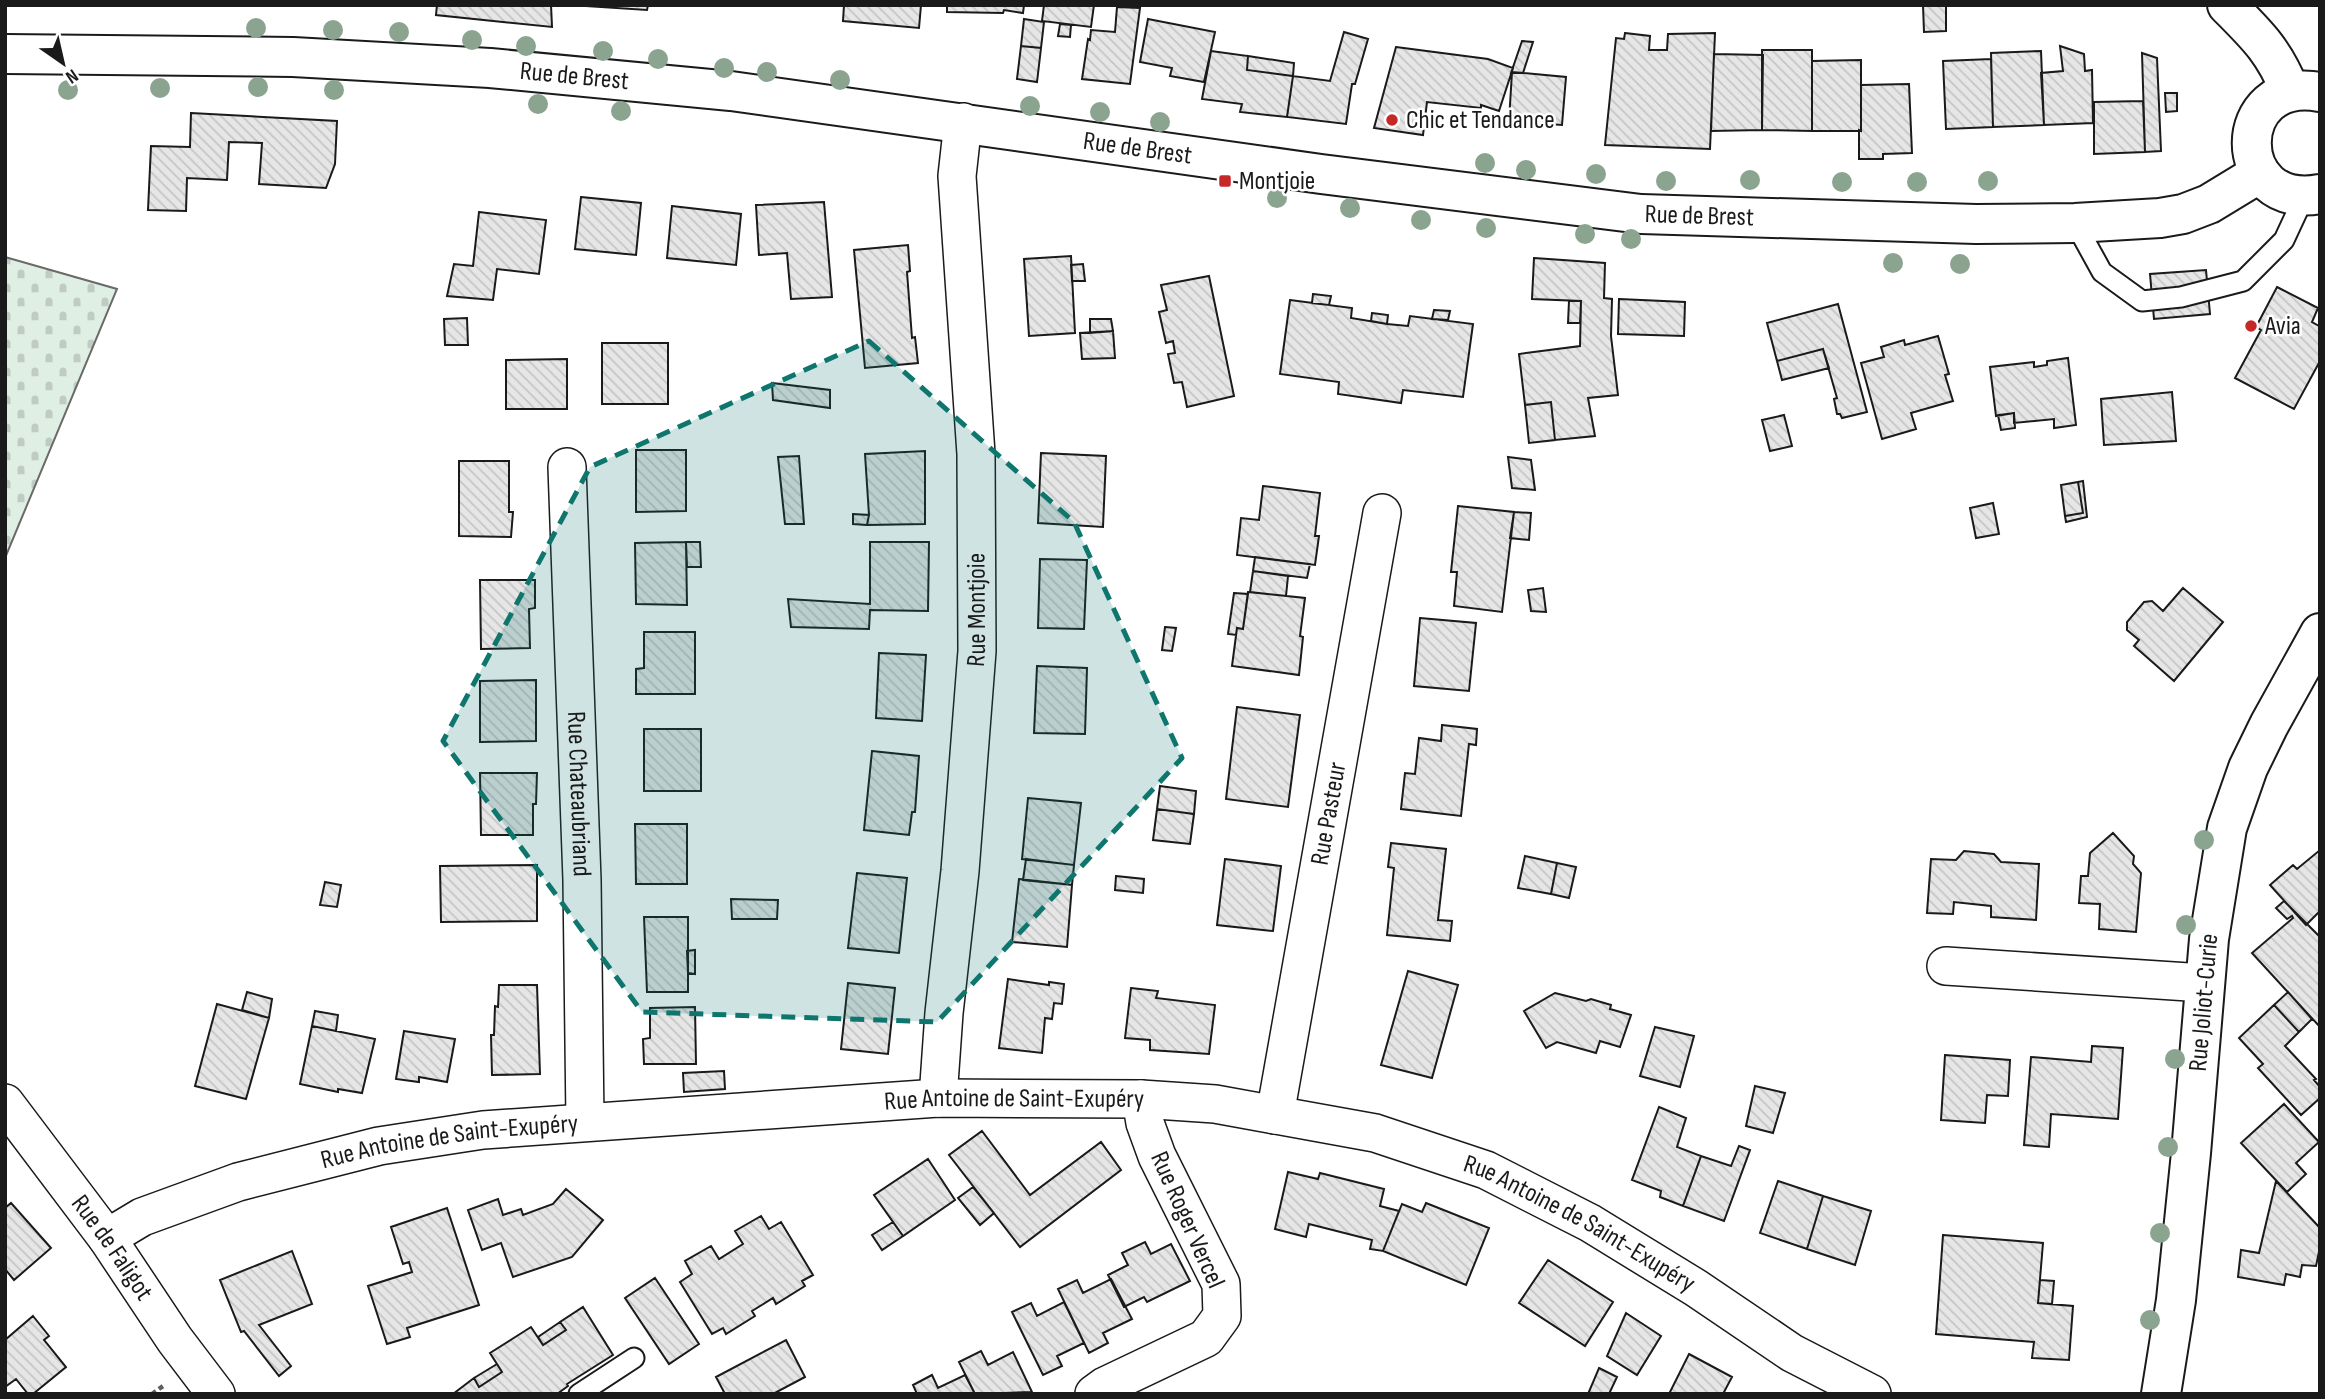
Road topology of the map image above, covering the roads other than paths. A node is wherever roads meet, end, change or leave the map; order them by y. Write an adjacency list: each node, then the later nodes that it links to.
1 (2227, 5): 3 (main road)
2 (5, 54): 4 (main road, Rue de Brest)
3 (2305, 92): 5 (main road)
4 (963, 122): 7 (main road, Rue de Brest); 13 (street, Rue Montjoie)
5 (2259, 173): 6 (main road); 7 (main road, Rue de Brest)
6 (2312, 195): 7 (lane)
7 (2075, 223)
8 (567, 467): 17 (street, Rue Chateaubriand)
9 (1382, 513): 16 (street, Rue Pasteur)
10 (2320, 633): 12 (main road, Rue Joliot-Curie)
11 (1946, 966): 12 (street)
12 (2204, 983): 24 (main road, Rue Joliot-Curie)
13 (938, 1098): 14 (street, Rue Antoine de Saint-Exupéry); 17 (street, Rue Antoine de Saint-Exupéry)
14 (1141, 1099): 16 (street, Rue Antoine de Saint-Exupéry); 22 (street, Rue Roger Vercel)
15 (5, 1103): 18 (street, Rue de Faligot)
16 (1275, 1115): 23 (street, Rue Antoine de Saint-Exupéry)
17 (585, 1122): 18 (street, Rue Antoine de Saint-Exupéry)
18 (107, 1238): 20 (street, Rue de Faligot)
19 (635, 1357): 21 (lane)
20 (216, 1394)
21 (579, 1394)
22 (1094, 1394)
23 (1871, 1394)
24 (2161, 1394)

